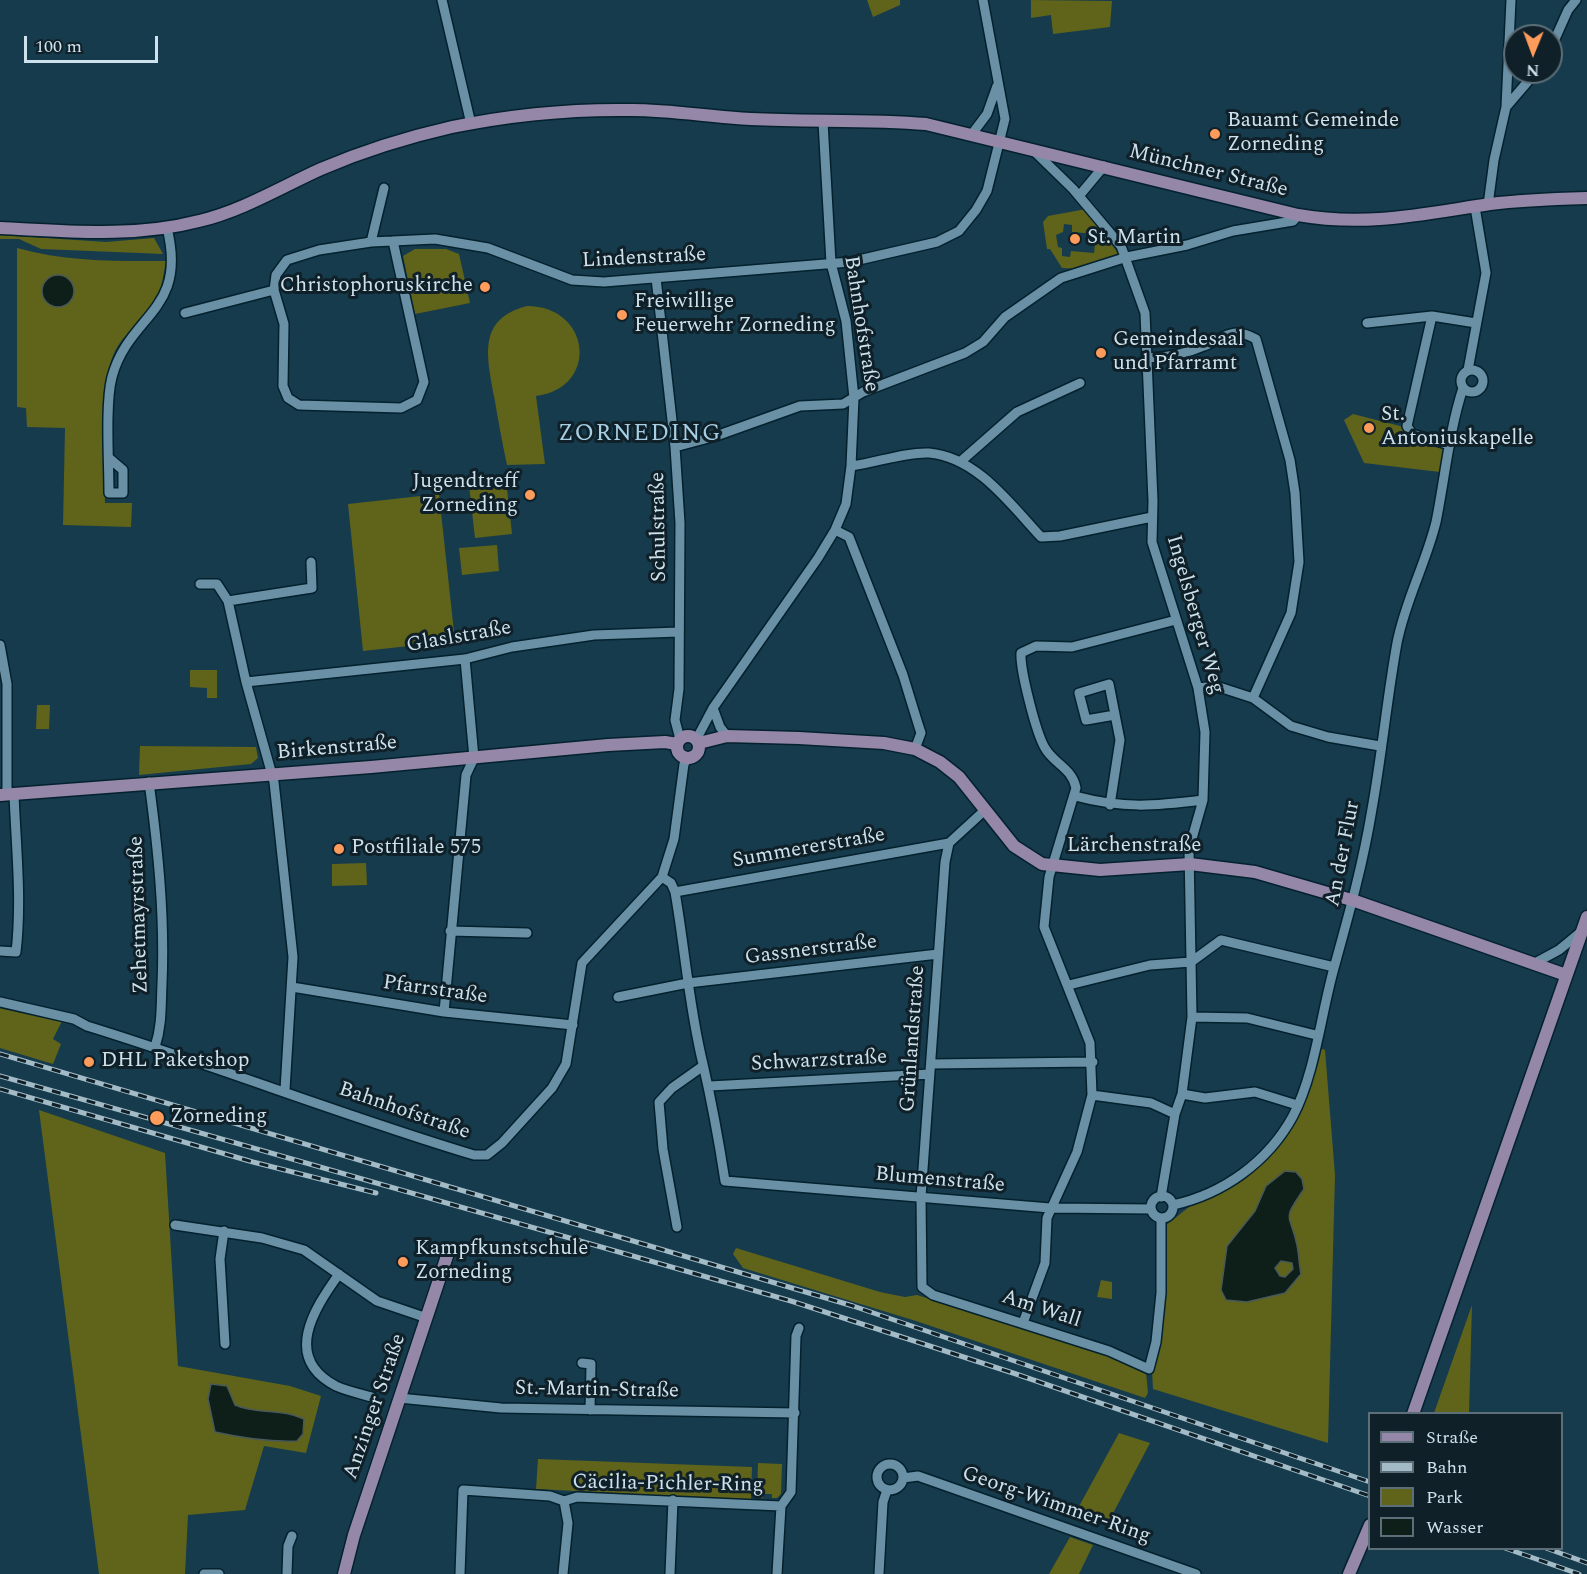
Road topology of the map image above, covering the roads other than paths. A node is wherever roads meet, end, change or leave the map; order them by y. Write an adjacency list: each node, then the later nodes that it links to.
1 (442, 0): 10 (street)
2 (982, 0): 6 (street, Lindenstraße)
3 (1511, 0): 8 (street, An der Flur)
4 (1576, 0): 5 (street)
5 (1562, 24)
6 (998, 83): 11 (street); 12 (street, Lindenstraße)
7 (1526, 84): 8 (street)
8 (1506, 107): 18 (street, An der Flur)
9 (823, 122): 10 (street, Münchner Straße); 11 (street, Münchner Straße); 25 (street, Bahnhofstraße)
10 (471, 124): 21 (street, Münchner Straße)
11 (972, 134): 12 (street, Münchner Straße)
12 (1001, 141): 13 (street, Münchner Straße); 25 (street, Lindenstraße)
13 (1032, 148): 14 (street, Münchner Straße); 16 (street, Ingelsberger Weg)
14 (1104, 166): 16 (street); 19 (street, Münchner Straße)
15 (384, 188): 23 (street)
16 (1079, 196): 24 (street, Ingelsberger Weg)
17 (1587, 198): 18 (street, Münchner Straße)
18 (1482, 206): 19 (street, Münchner Straße); 31 (street, An der Flur)
19 (1298, 215): 24 (street)
20 (0, 228): 21 (street, Münchner Straße)
21 (167, 228): 39 (street)
22 (393, 241): 23 (street, Lindenstraße); 26 (street, Lindenstraße); 27 (street)
23 (371, 242): 27 (street, Lindenstraße)
24 (1126, 257): 32 (street, Ingelsberger Weg); 36 (street)
25 (831, 263): 26 (street, Lindenstraße); 36 (street, Bahnhofstraße)
26 (656, 278): 38 (street, Schulstraße)
27 (274, 290): 28 (street)
28 (185, 313)
29 (1432, 316): 30 (street); 31 (street); 37 (street)
30 (1367, 323)
31 (1476, 323): 33 (street, An der Flur)
32 (1148, 358): 42 (street, Ingelsberger Weg); 53 (street)
33 (1467, 370): 35 (street, An der Flur); 35 (street)
34 (1080, 383): 40 (street)
35 (1463, 388): 37 (street, An der Flur)
36 (854, 398): 38 (street); 41 (street, Bahnhofstraße)
37 (1450, 445): 59 (street, An der Flur)
38 (675, 447): 48 (street, Schulstraße)
39 (109, 459)
40 (960, 462): 41 (street); 42 (street)
41 (851, 466): 43 (street, Bahnhofstraße)
42 (1152, 517): 47 (street, Ingelsberger Weg)
43 (835, 530): 54 (street, Bahnhofstraße); 60 (street)
44 (311, 562): 46 (street)
45 (200, 584): 46 (street)
46 (228, 601): 51 (street)
47 (1176, 620): 52 (street, Ingelsberger Weg); 66 (street)
48 (679, 632): 50 (street, Glaslstraße); 58 (street, Schulstraße)
49 (0, 645): 65 (street)
50 (465, 659): 51 (street, Glaslstraße); 61 (street)
51 (246, 682): 63 (street)
52 (1198, 687): 53 (street); 67 (street, Ingelsberger Weg)
53 (1253, 698): 59 (street)
54 (714, 708): 56 (street); 57 (street, Bahnhofstraße)
55 (1115, 715): 55 (street); 68 (street)
56 (727, 736): 57 (street, Lärchenstraße); 60 (street, Lärchenstraße)
57 (697, 741): 58 (street); 62 (street)
58 (679, 742): 61 (street, Birkenstraße); 62 (street)
59 (1380, 746): 75 (street, An der Flur)
60 (915, 749): 69 (street, Lärchenstraße)
61 (474, 758): 63 (street, Birkenstraße); 77 (street)
62 (687, 758): 73 (street, Bahnhofstraße)
63 (272, 774): 64 (street, Birkenstraße); 88 (street)
64 (149, 782): 65 (street, Birkenstraße); 95 (street, Zehetmayrstraße)
65 (7, 795): 80 (street)
66 (1075, 796): 68 (street); 72 (street)
67 (1203, 800): 68 (street); 71 (street, Ingelsberger Weg)
68 (1110, 806)
69 (985, 810): 70 (street); 72 (street, Lärchenstraße)
70 (949, 843): 74 (street, Summererstraße); 81 (street, Grünlandstraße)
71 (1190, 864): 72 (street, Lärchenstraße); 75 (street, Lärchenstraße); 82 (street, Ingelsberger Weg)
72 (1052, 866): 87 (street)
73 (662, 877): 74 (street); 93 (street, Bahnhofstraße)
74 (675, 892): 86 (street)
75 (1355, 901): 83 (street, Lärchenstraße); 84 (street, An der Flur)
76 (1587, 917): 78 (street)
77 (450, 931): 79 (street); 91 (street)
78 (1582, 932): 83 (street); 85 (street)
79 (527, 933)
80 (0, 951)
81 (938, 954): 86 (street, Gassnerstraße); 98 (street, Grünlandstraße)
82 (1191, 962): 84 (street); 87 (street); 92 (street, Ingelsberger Weg)
83 (1533, 964): 85 (street, Lärchenstraße)
84 (1334, 967): 94 (street, An der Flur)
85 (1566, 975): 125 (street)
86 (688, 983): 89 (street, Gassnerstraße); 97 (street)
87 (1069, 985): 96 (street)
88 (292, 987): 91 (street, Pfarrstraße); 100 (street)
89 (618, 997)
90 (0, 1002): 95 (street, Bahnhofstraße)
91 (444, 1012): 93 (street, Pfarrstraße)
92 (1192, 1017): 94 (street); 101 (street, Ingelsberger Weg)
93 (573, 1025): 100 (street, Bahnhofstraße)
94 (1316, 1035): 103 (street, An der Flur)
95 (155, 1047): 100 (street, Bahnhofstraße)
96 (1093, 1062): 98 (street, Schwarzstraße); 102 (street)
97 (703, 1066): 99 (street); 112 (street)
98 (930, 1069): 99 (street, Schwarzstraße); 105 (street, Grünlandstraße)
99 (710, 1086): 105 (street, Blumenstraße)
100 (285, 1090)
101 (1182, 1094): 103 (street); 104 (street, Ingelsberger Weg)
102 (1092, 1095): 104 (street); 108 (street)
103 (1297, 1105): 107 (street, An der Flur)
104 (1175, 1114): 106 (street, Ingelsberger Weg)
105 (921, 1197): 108 (street, Blumenstraße); 116 (street, Grünlandstraße)
106 (1161, 1197): 107 (street); 109 (street)
107 (1173, 1205): 110 (street)
108 (1050, 1208): 109 (street, Blumenstraße); 118 (street)
109 (1151, 1209): 110 (street)
110 (1161, 1218): 118 (street, Am Wall)
111 (175, 1225): 113 (street)
112 (677, 1227)
113 (224, 1231): 115 (street); 120 (street)
114 (448, 1253): 117 (street, Anzinger Straße)
115 (339, 1274): 117 (street); 122 (street)
116 (922, 1287): 118 (street, Am Wall)
117 (427, 1318): 123 (street, Anzinger Straße)
118 (1023, 1323)
119 (799, 1328): 126 (street)
120 (225, 1344)
121 (582, 1363): 124 (street)
122 (372, 1397)
123 (399, 1398): 124 (street, St.-Martin-Straße); 137 (street, Anzinger Straße)
124 (590, 1410): 126 (street, St.-Martin-Straße)
125 (1413, 1412)
126 (795, 1413): 131 (street)
127 (903, 1478): 128 (street); 128 (street, Georg-Wimmer-Ring); 143 (street, Georg-Wimmer-Ring)
128 (887, 1490): 142 (street, Georg-Wimmer-Ring)
129 (673, 1500): 130 (street, Cäcilia-Pichler-Ring); 131 (street, Cäcilia-Pichler-Ring); 140 (street)
130 (564, 1501): 138 (street, Cäcilia-Pichler-Ring); 139 (street)
131 (781, 1506): 141 (street, Cäcilia-Pichler-Ring)
132 (1368, 1530): 144 (street)
133 (292, 1536): 136 (street)
134 (204, 1574): 135 (street)
135 (219, 1574)
136 (287, 1574)
137 (344, 1574)
138 (460, 1574)
139 (563, 1574)
140 (670, 1574)
141 (777, 1574)
142 (879, 1574)
143 (1196, 1574)
144 (1350, 1574)

